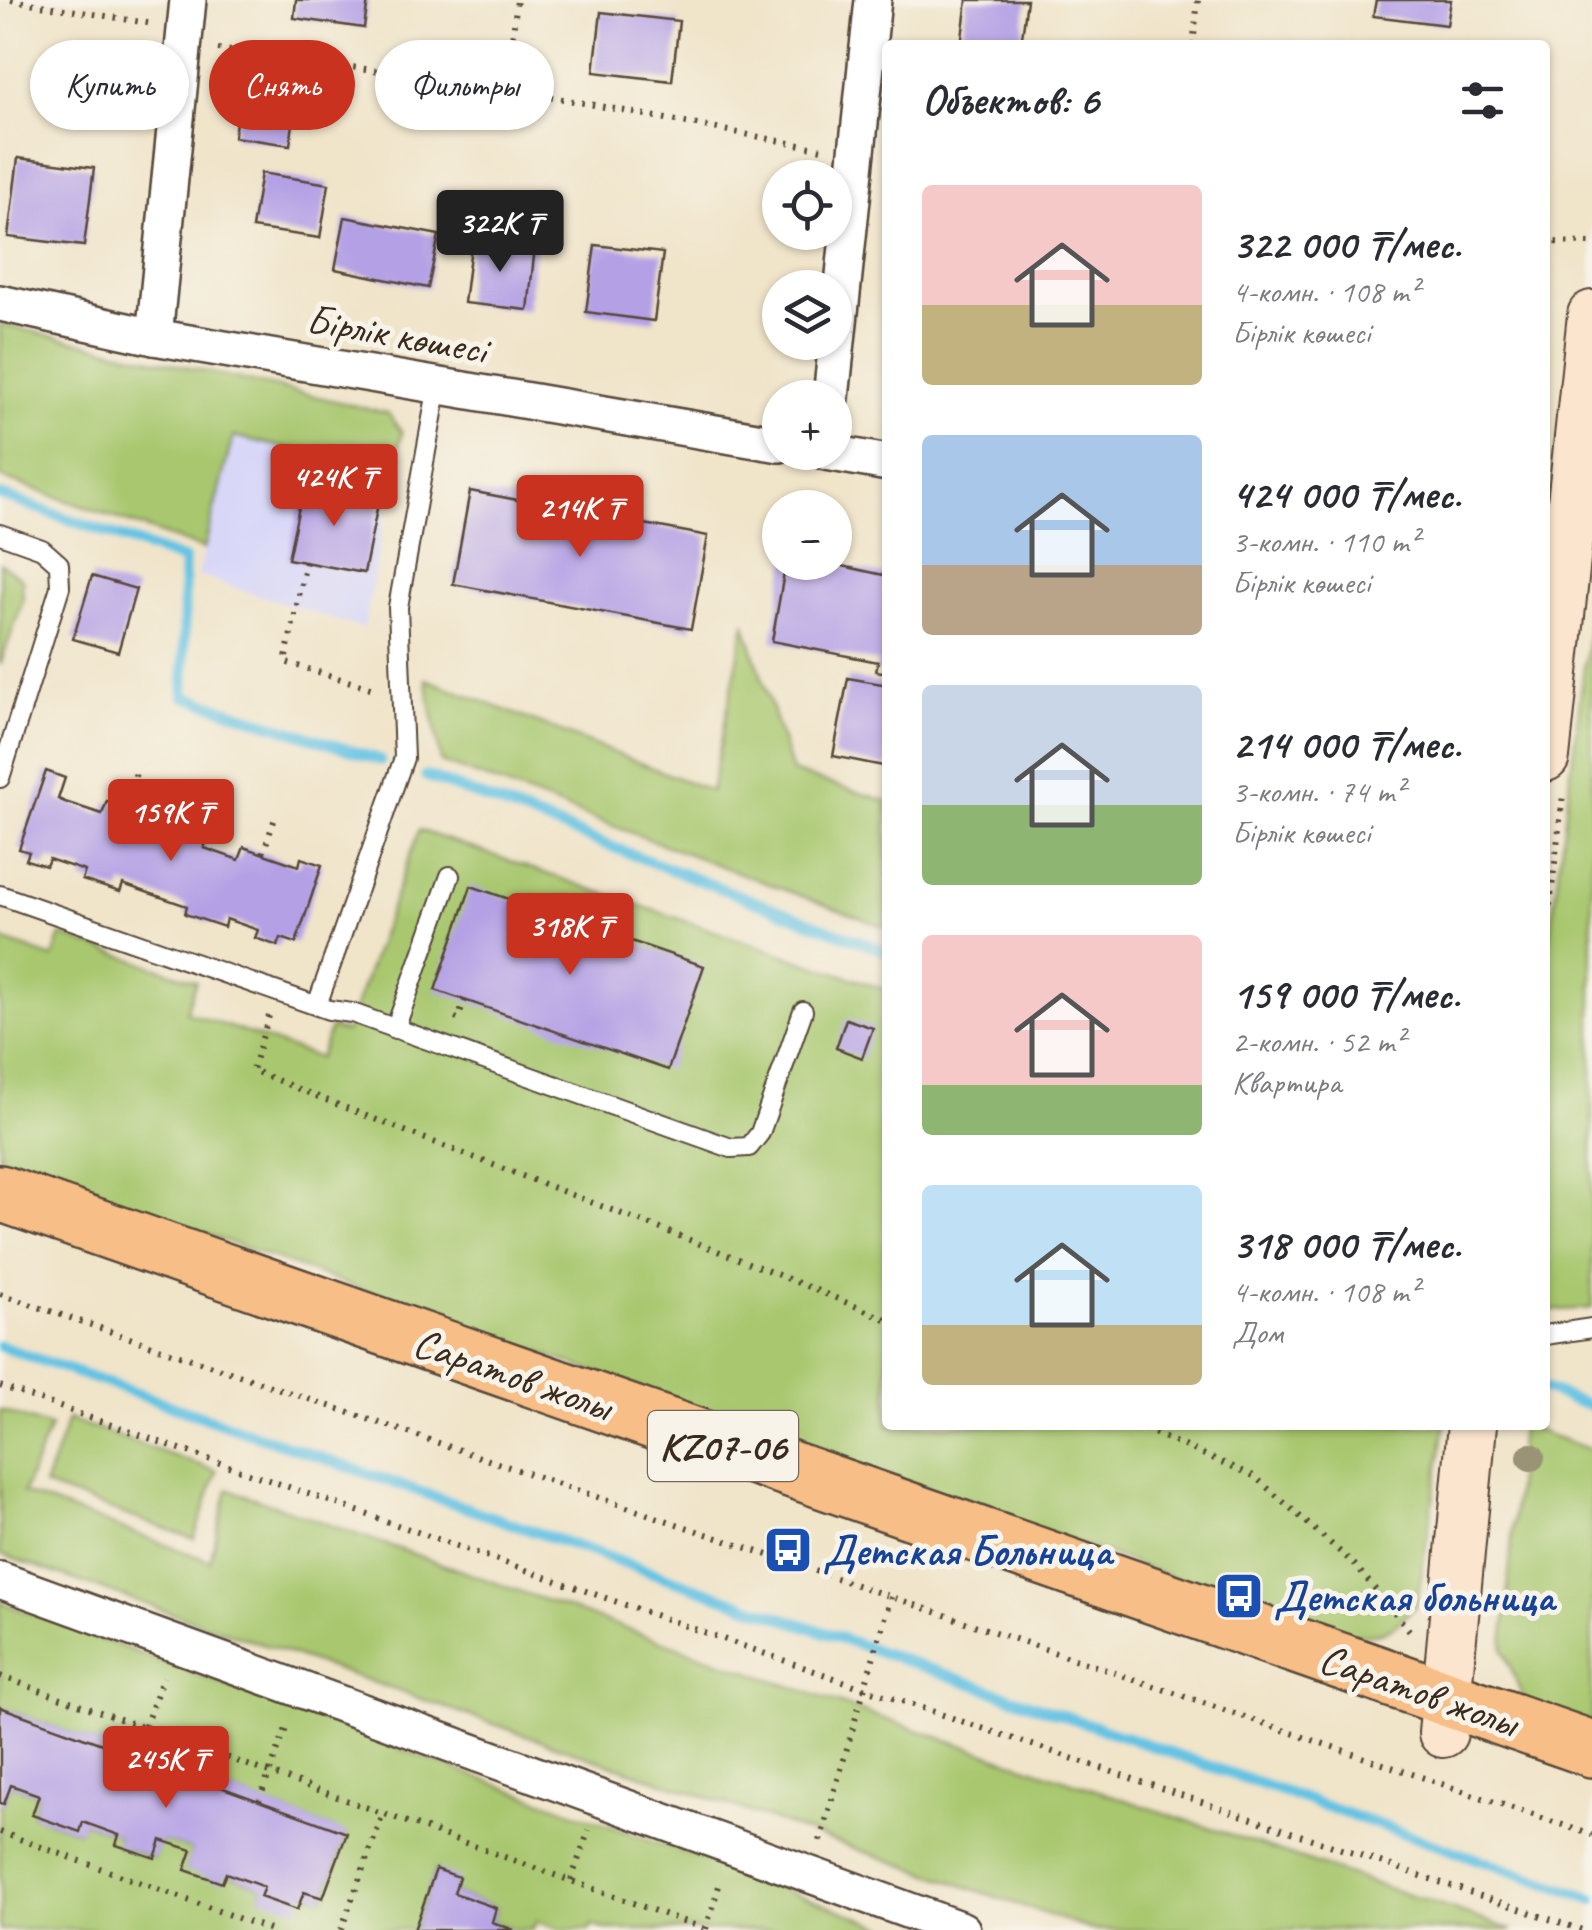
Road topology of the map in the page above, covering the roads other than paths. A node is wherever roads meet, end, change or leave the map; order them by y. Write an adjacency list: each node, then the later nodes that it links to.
1 (873, 0): 6 (street)
2 (185, 24): 5 (street)
3 (0, 303): 5 (street, Бірлік көшесі)
4 (1592, 315): 12 (main road)
5 (154, 337): 7 (street, Бірлік көшесі)
6 (833, 380)
7 (438, 385): 8 (street, Бірлік көшесі); 17 (lane)
8 (762, 441)
9 (852, 457): 10 (street)
10 (882, 462)
11 (0, 534): 14 (lane)
12 (1568, 542): 13 (main road)
13 (1550, 710)
14 (0, 778)
15 (450, 876): 19 (lane)
16 (0, 896): 17 (lane)
17 (317, 1005): 19 (lane)
18 (803, 1011): 19 (lane)
19 (394, 1029)
20 (0, 1194): 26 (main road, Саратов жолы / KZ07-06)
21 (0, 1230): 26 (main road, Саратов жолы / KZ07-06)
22 (1592, 1328): 23 (lane)
23 (1550, 1334)
24 (1472, 1430): 26 (main road)
25 (0, 1580): 29 (street)
26 (1444, 1716): 27 (main road, Саратов жолы / KZ07-06); 28 (main road, Саратов жолы / KZ07-06)
27 (1592, 1749)
28 (1592, 1785)
29 (962, 1930)

